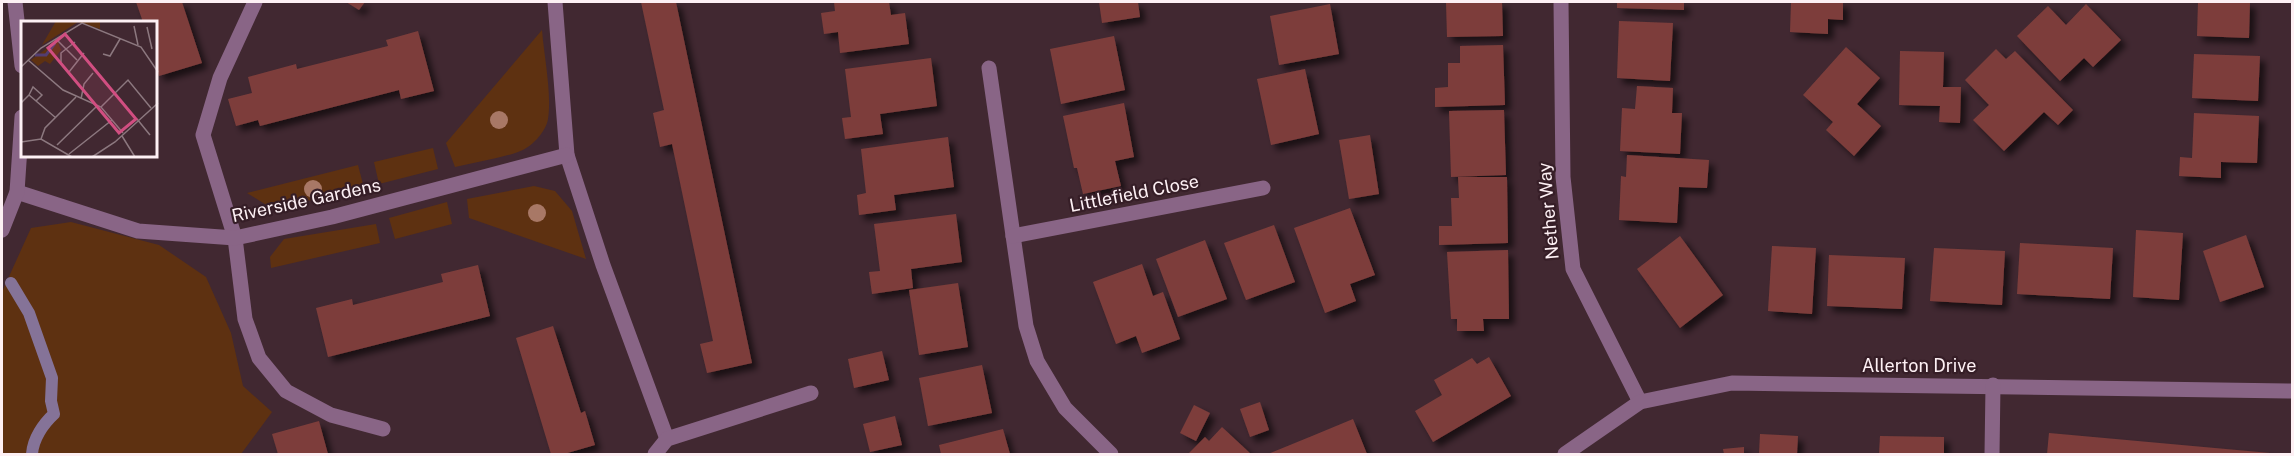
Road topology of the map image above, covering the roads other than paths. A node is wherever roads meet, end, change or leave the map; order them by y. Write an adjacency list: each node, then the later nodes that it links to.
1 (15, 2): 5 (street)
2 (255, 2): 13 (street)
3 (555, 2): 8 (street)
4 (1561, 2): 17 (street, Nether Way)
5 (21, 57)
6 (989, 68): 12 (street)
7 (21, 132): 10 (street)
8 (567, 155): 13 (street, Riverside Gardens); 19 (street)
9 (1263, 188): 12 (street, Littlefield Close)
10 (17, 192): 11 (street); 13 (street, Riverside Gardens)
11 (2, 230)
12 (1013, 236): 22 (street)
13 (235, 238): 18 (street)
14 (1993, 385): 15 (street, Allerton Drive); 17 (street, Allerton Drive); 23 (street)
15 (2292, 391)
16 (811, 393): 19 (street)
17 (1640, 402): 20 (street, Allerton Drive)
18 (383, 429)
19 (667, 439): 21 (street)
20 (1570, 453)
21 (656, 454)
22 (1111, 454)
23 (1992, 454)

